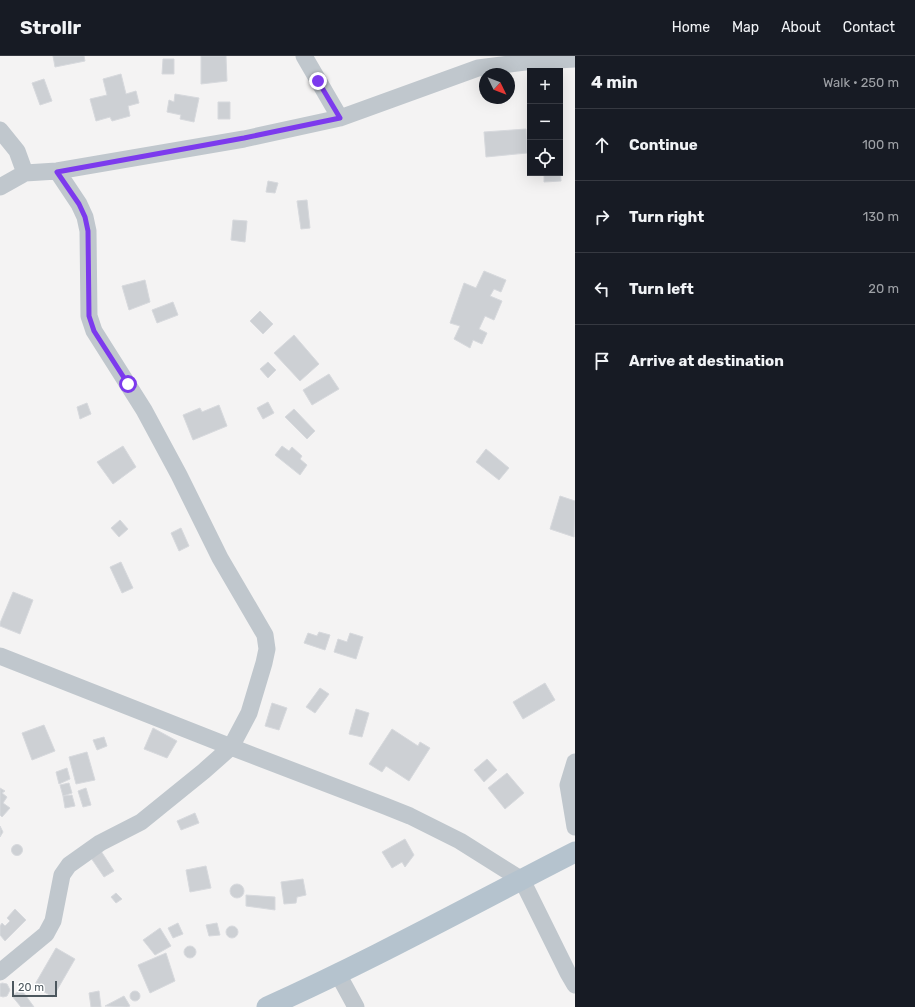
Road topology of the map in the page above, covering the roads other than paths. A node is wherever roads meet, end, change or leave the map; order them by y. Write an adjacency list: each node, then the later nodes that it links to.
1 (304, 56): 3 (street)
2 (575, 59): 3 (street)
3 (340, 118): 5 (street)
4 (0, 130): 6 (street)
5 (57, 172): 6 (street); 9 (street)
6 (25, 173): 7 (street)
7 (0, 187)
8 (0, 656): 9 (street)
9 (231, 747): 13 (street); 14 (street)
10 (575, 762): 11 (street)
11 (575, 827)
12 (575, 852): 13 (main road)
13 (522, 880): 15 (main road); 16 (street)
14 (0, 972)
15 (338, 974): 17 (main road); 18 (street)
16 (575, 985)
17 (267, 1007)
18 (356, 1007)

